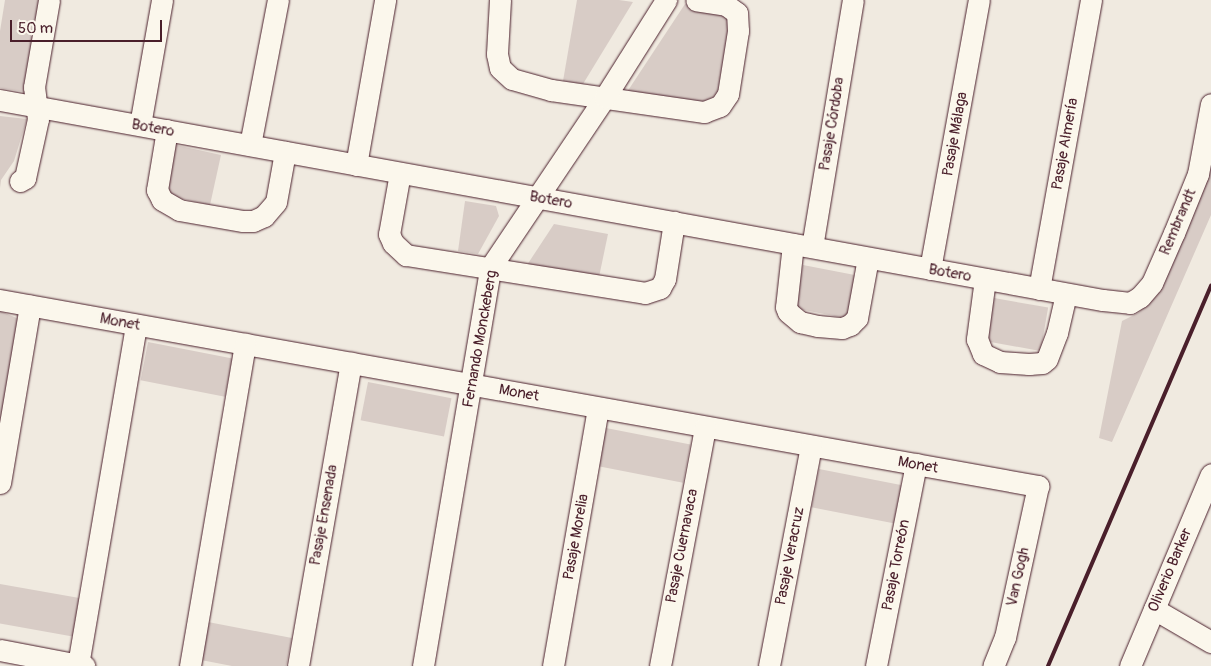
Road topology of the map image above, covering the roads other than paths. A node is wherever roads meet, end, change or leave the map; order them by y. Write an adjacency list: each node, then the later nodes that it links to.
1 (49, 0): 14 (street)
2 (162, 0): 15 (street)
3 (278, 0): 17 (street)
4 (386, 0): 19 (street)
5 (500, 0): 11 (street)
6 (666, 0): 11 (street, Fernando Monckeberg)
7 (696, 0): 11 (street)
8 (852, 0): 24 (street, Pasaje Córdoba)
9 (979, 0): 27 (street, Pasaje Málaga)
10 (1091, 0): 29 (street, Pasaje Almería)
11 (605, 97): 22 (street, Fernando Monckeberg)
12 (0, 100): 14 (street, Botero)
13 (1211, 104): 32 (street, Rembrandt)
14 (37, 106): 15 (street, Botero); 21 (street)
15 (140, 125): 16 (street, Botero)
16 (167, 130): 17 (street, Botero); 18 (street)
17 (250, 145): 18 (street, Botero)
18 (285, 152): 19 (street, Botero)
19 (356, 165): 20 (street, Botero)
20 (400, 173): 22 (street, Botero); 26 (street)
21 (20, 181)
22 (537, 197): 23 (street, Botero); 26 (street, Fernando Monckeberg)
23 (674, 222): 24 (street, Botero); 26 (street)
24 (802, 246): 25 (street, Botero); 25 (street, Pasaje Córdoba)
25 (868, 258): 27 (street, Botero)
26 (490, 268): 37 (street, Fernando Monckeberg)
27 (930, 269): 28 (street, Botero)
28 (985, 279): 29 (street, Botero); 30 (street)
29 (1039, 289): 30 (street, Botero)
30 (1066, 294): 32 (street, Botero)
31 (0, 300): 33 (street, Monet)
32 (1103, 300)
33 (30, 306): 34 (street, Monet); 43 (street)
34 (136, 325): 35 (street, Monet); 48 (street)
35 (245, 344): 36 (street, Monet); 49 (street)
36 (351, 364): 37 (street, Monet); 50 (street, Pasaje Ensenada)
37 (472, 385): 38 (street, Monet); 51 (street, Fernando Monckeberg)
38 (598, 408): 39 (street, Monet); 52 (street, Pasaje Morelia)
39 (705, 427): 40 (street, Monet); 53 (street, Pasaje Cuernavaca)
40 (811, 446): 41 (street, Monet); 54 (street, Pasaje Veracruz)
41 (916, 464): 44 (street, Monet); 55 (street, Pasaje Torreón)
42 (1211, 474): 45 (street, Oliverio Barker)
43 (0, 483)
44 (1038, 486): 56 (street, Van Gogh)
45 (1154, 609): 46 (street); 57 (street, Oliverio Barker)
46 (1211, 642)
47 (0, 650): 48 (street)
48 (81, 666)
49 (190, 666)
50 (298, 666)
51 (423, 666)
52 (553, 666)
53 (660, 666)
54 (769, 666)
55 (876, 666)
56 (993, 666)
57 (1130, 666)

